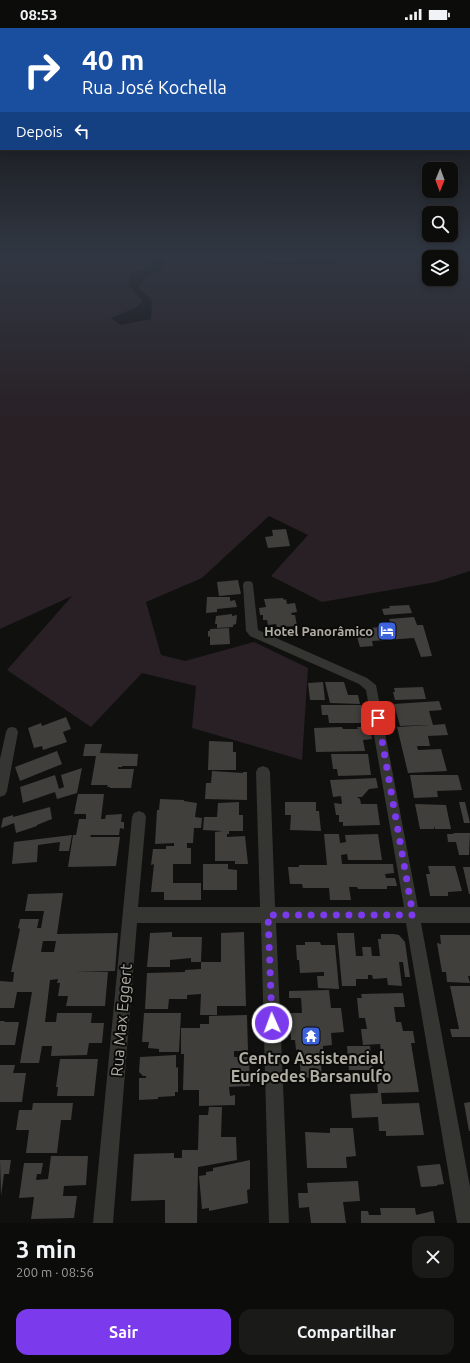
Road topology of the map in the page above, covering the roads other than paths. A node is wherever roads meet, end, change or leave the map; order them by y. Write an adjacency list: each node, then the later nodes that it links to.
1 (248, 585): 8 (street)
2 (12, 732): 4 (street)
3 (263, 772): 7 (street)
4 (0, 790)
5 (139, 818): 6 (street, Rua Max Eggert)
6 (130, 915): 7 (street); 10 (street, Rua Max Eggert)
7 (268, 915): 8 (street); 11 (street)
8 (413, 915): 9 (street); 12 (street)
9 (470, 916)
10 (103, 1223)
11 (279, 1223)
12 (467, 1223)

